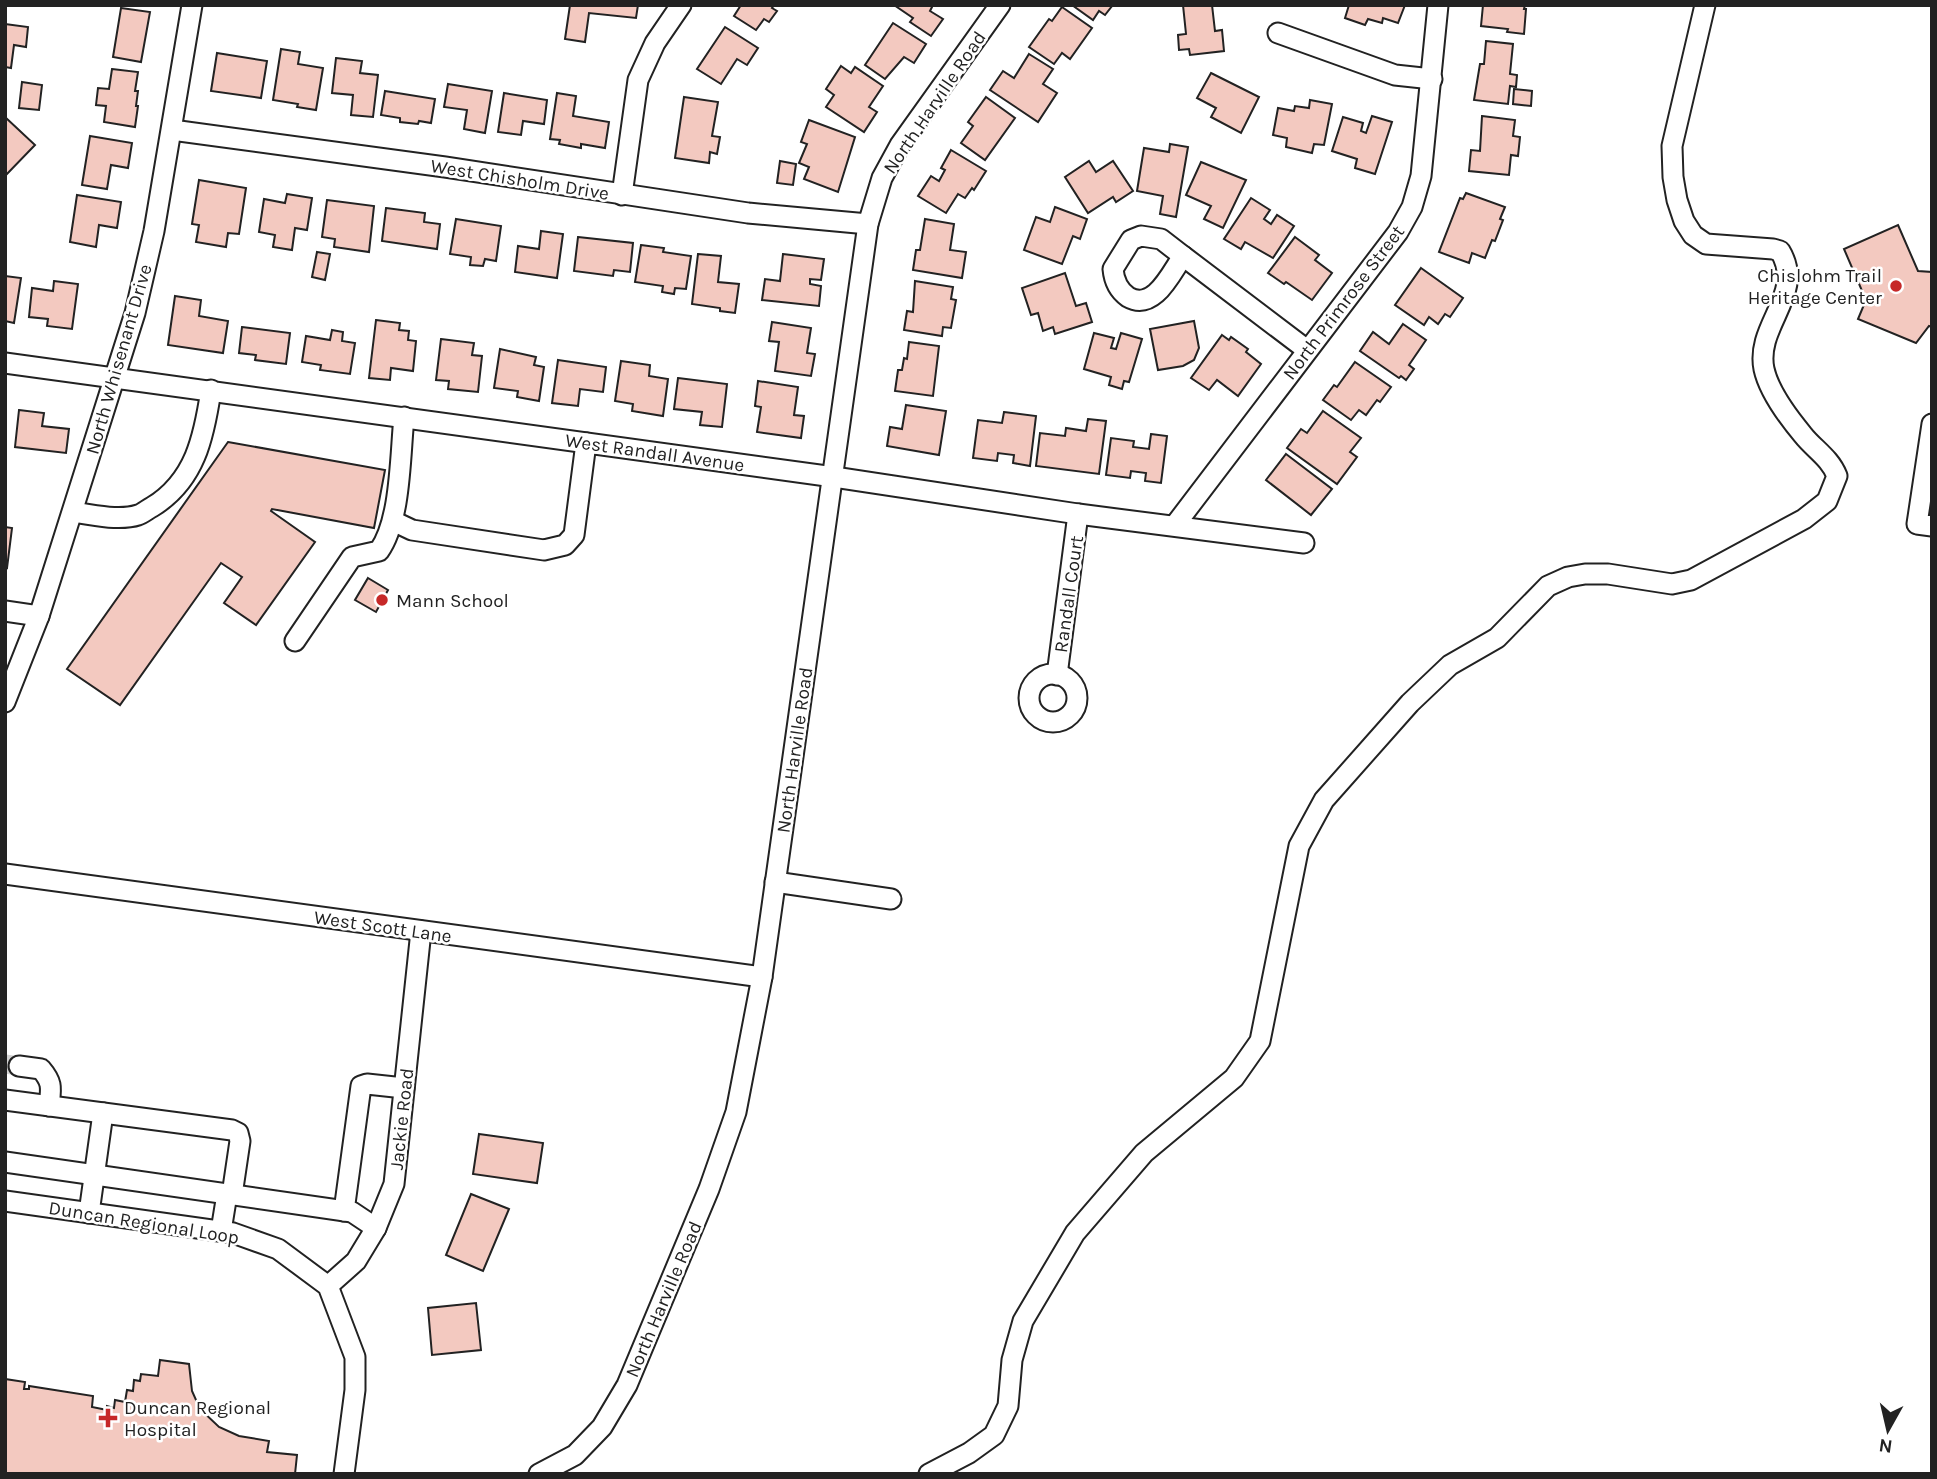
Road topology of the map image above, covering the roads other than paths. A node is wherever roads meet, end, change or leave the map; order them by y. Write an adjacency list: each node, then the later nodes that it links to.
1 (192, 5): 8 (street, North Whisenant Drive)
2 (681, 5): 9 (street)
3 (1000, 5): 10 (street, North Harville Road)
4 (1438, 5): 7 (street, North Primrose Street)
5 (1705, 5): 52 (street)
6 (1278, 33): 7 (street)
7 (1432, 79): 12 (street, North Primrose Street)
8 (172, 130): 9 (street, West Chisholm Drive); 14 (street, North Whisenant Drive)
9 (622, 195): 10 (street, West Chisholm Drive)
10 (868, 224): 19 (street, North Harville Road)
11 (1183, 256): 12 (street)
12 (1307, 350): 23 (street, North Primrose Street)
13 (5, 363): 14 (street, West Randall Avenue)
14 (115, 378): 15 (street, West Randall Avenue); 20 (street, North Whisenant Drive)
15 (211, 390): 16 (street, West Randall Avenue); 20 (street)
16 (404, 417): 18 (street, West Randall Avenue); 22 (street)
17 (1932, 424): 24 (street)
18 (586, 443): 19 (street, West Randall Avenue); 22 (street)
19 (834, 477): 21 (street, West Randall Avenue); 32 (street, North Harville Road)
20 (73, 513): 27 (street, North Whisenant Drive)
21 (1078, 514): 23 (street, West Randall Avenue); 29 (street, Randall Court)
22 (393, 521): 28 (street)
23 (1175, 525): 25 (street, West Randall Avenue)
24 (1932, 526)
25 (1304, 543)
26 (5, 611): 27 (street)
27 (39, 616): 30 (street, North Whisenant Drive)
28 (295, 641)
29 (1057, 675)
30 (5, 702)
31 (5, 874): 34 (street, West Scott Lane)
32 (775, 882): 33 (street); 35 (street, North Harville Road)
33 (891, 899)
34 (421, 931): 35 (street, West Scott Lane); 37 (street, Jackie Road)
35 (762, 977): 51 (street, North Harville Road)
36 (19, 1066): 39 (street)
37 (404, 1088): 45 (street); 47 (street, Jackie Road)
38 (5, 1100): 39 (street)
39 (49, 1106): 40 (street)
40 (103, 1113): 42 (street); 43 (street)
41 (5, 1162): 42 (street)
42 (94, 1175): 43 (street); 46 (street)
43 (230, 1194): 45 (street); 48 (street)
44 (5, 1201): 46 (street, Duncan Regional Loop)
45 (344, 1211): 47 (street)
46 (89, 1213): 48 (street, Duncan Regional Loop)
47 (376, 1228): 49 (street, Jackie Road)
48 (221, 1231): 49 (street, Duncan Regional Loop)
49 (328, 1286): 50 (street)
50 (345, 1474)
51 (539, 1474)
52 (929, 1474)

